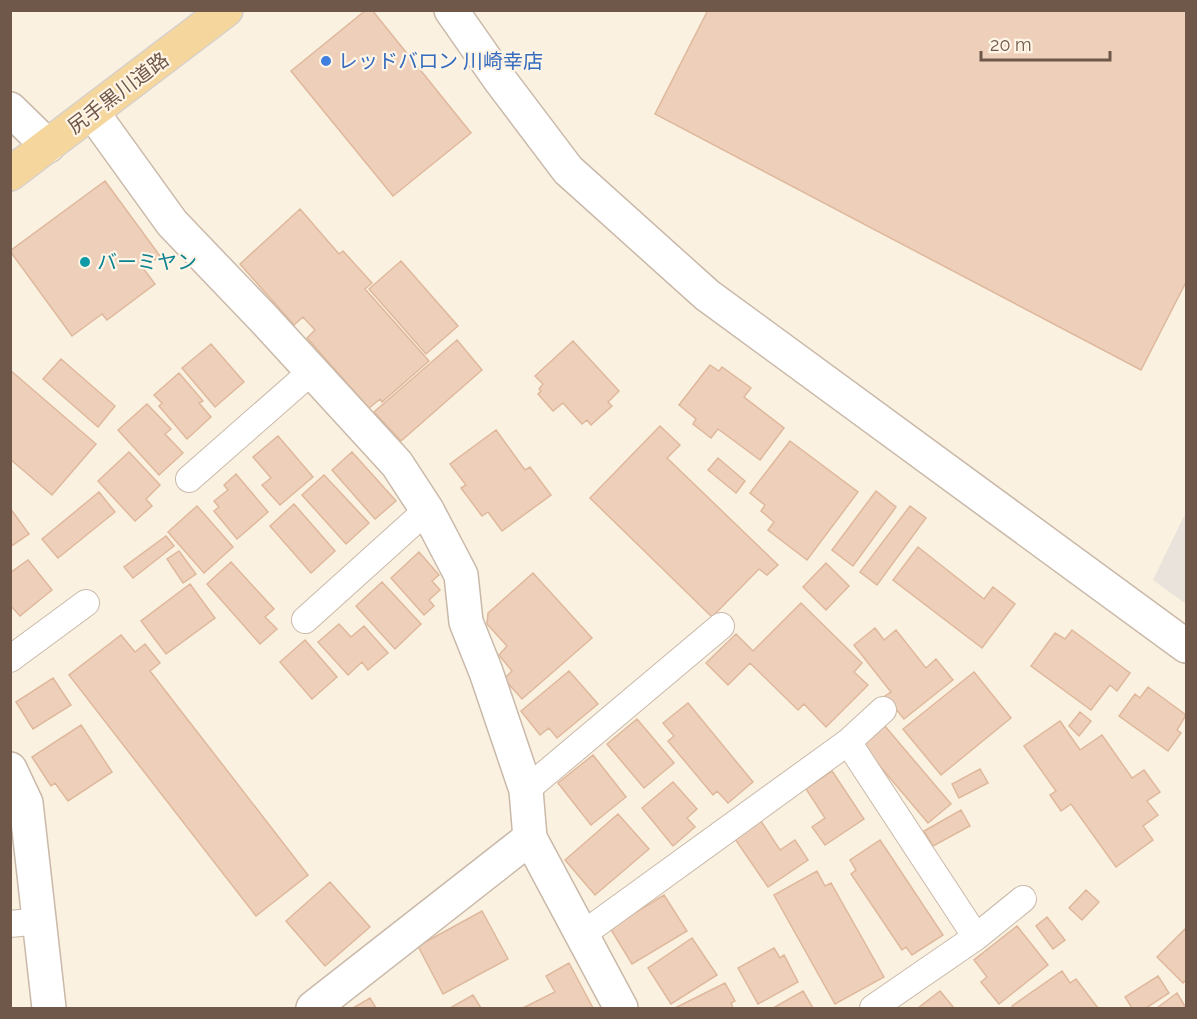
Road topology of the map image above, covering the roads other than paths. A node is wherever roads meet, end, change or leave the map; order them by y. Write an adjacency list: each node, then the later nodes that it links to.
1 (226, 10): 4 (main road, 尻手黒川道路)
2 (451, 10): 13 (street)
3 (10, 109): 5 (street)
4 (92, 112): 5 (main road, 尻手黒川道路); 7 (street)
5 (48, 146): 6 (main road, 尻手黒川道路)
6 (10, 174)
7 (312, 371): 8 (lane); 9 (street)
8 (189, 479)
9 (427, 510): 11 (lane); 18 (street)
10 (86, 603): 14 (lane)
11 (305, 620)
12 (721, 626): 18 (lane)
13 (1186, 646)
14 (10, 659)
15 (883, 711): 16 (lane)
16 (848, 742): 22 (lane); 23 (lane)
17 (10, 769): 21 (street)
18 (526, 790): 19 (street)
19 (530, 838): 22 (street); 25 (street)
20 (1023, 899): 23 (lane)
21 (25, 922): 24 (street)
22 (583, 934): 26 (street)
23 (976, 937): 27 (lane)
24 (49, 1008)
25 (313, 1008)
26 (621, 1008)
27 (873, 1008)

